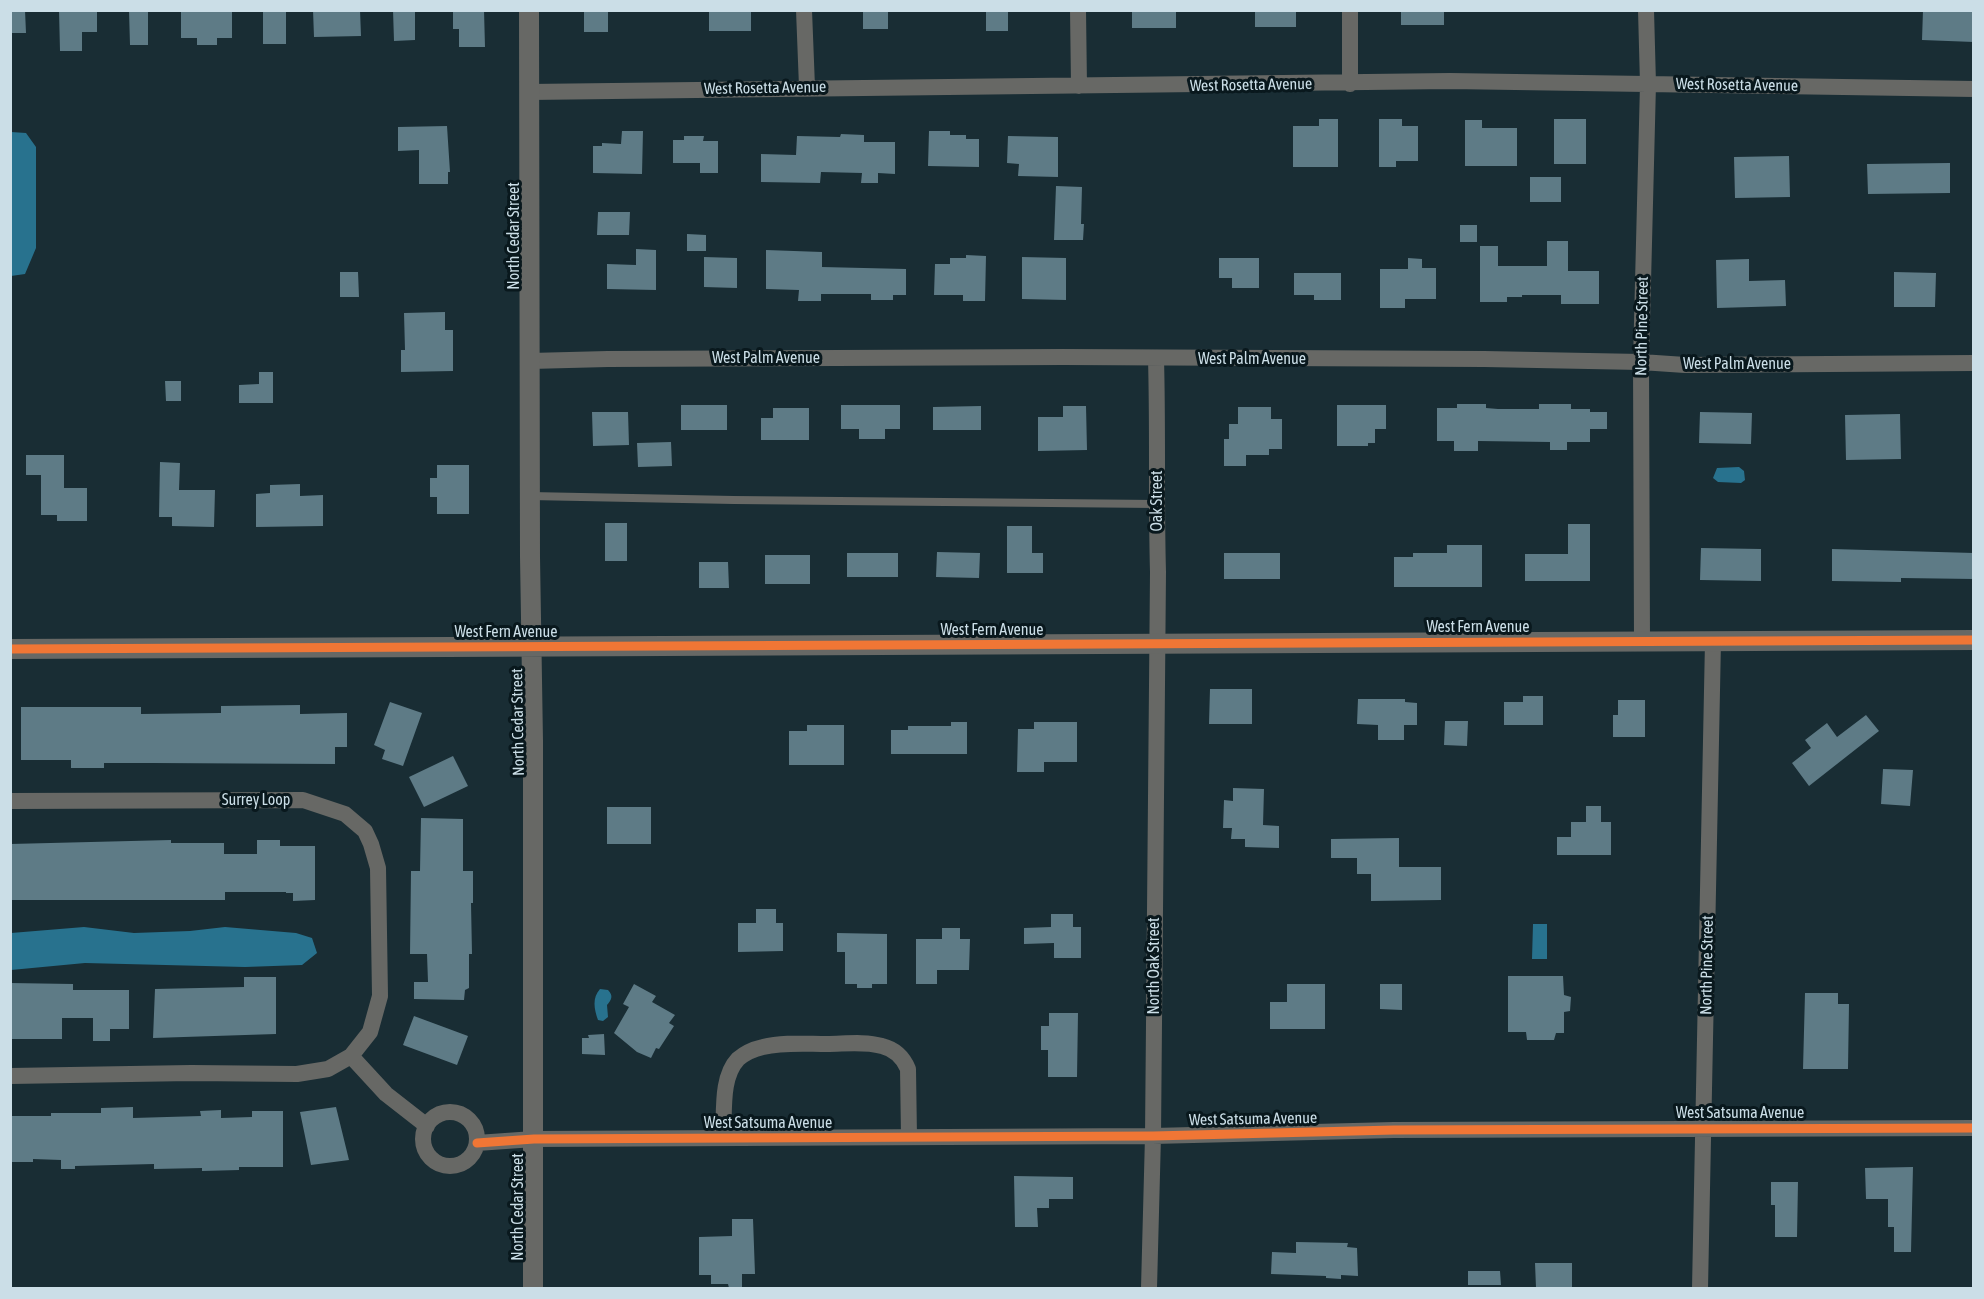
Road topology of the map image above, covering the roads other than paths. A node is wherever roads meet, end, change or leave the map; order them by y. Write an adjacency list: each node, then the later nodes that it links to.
1 (529, 10): 11 (street, North Cedar Street)
2 (804, 10): 9 (street)
3 (1078, 10): 8 (street)
4 (1350, 10): 6 (street)
5 (1646, 10): 7 (street, North Pine Street)
6 (1350, 84): 7 (street, West Rosetta Avenue); 8 (street, West Rosetta Avenue)
7 (1648, 84): 10 (street, West Rosetta Avenue); 14 (street, North Pine Street)
8 (1079, 86): 9 (street, West Rosetta Avenue)
9 (807, 87): 11 (street, West Rosetta Avenue)
10 (1974, 89)
11 (529, 92): 13 (street, North Cedar Street)
12 (1156, 359): 13 (street, West Palm Avenue); 14 (street, West Palm Avenue); 17 (street, Oak Street)
13 (530, 361): 16 (street, North Cedar Street)
14 (1641, 362): 15 (street, West Palm Avenue); 20 (street, North Pine Street)
15 (1974, 363)
16 (530, 496): 17 (lane); 22 (street, North Cedar Street)
17 (1156, 504): 21 (street, Oak Street)
18 (1974, 640): 19 (street, West Fern Avenue)
19 (1713, 641): 20 (street, West Fern Avenue); 28 (street, North Pine Street)
20 (1642, 642): 21 (street, West Fern Avenue)
21 (1156, 644): 22 (street, West Fern Avenue); 30 (street, North Oak Street)
22 (532, 647): 23 (street, West Fern Avenue); 33 (street, North Cedar Street)
23 (10, 649)
24 (10, 801): 25 (street, Surrey Loop)
25 (351, 1056): 26 (street, Surrey Loop); 27 (street)
26 (10, 1076)
27 (427, 1126): 34 (street); 34 (street)
28 (1704, 1128): 29 (street, West Satsuma Avenue); 30 (street, West Satsuma Avenue); 37 (street, North Pine Street)
29 (1974, 1128)
30 (1153, 1136): 31 (street, West Satsuma Avenue); 36 (street, North Oak Street)
31 (909, 1137): 32 (street, West Satsuma Avenue); 32 (street)
32 (723, 1138): 33 (street, West Satsuma Avenue)
33 (534, 1139): 34 (street); 35 (street, North Cedar Street)
34 (477, 1143)
35 (533, 1288)
36 (1149, 1288)
37 (1700, 1288)

